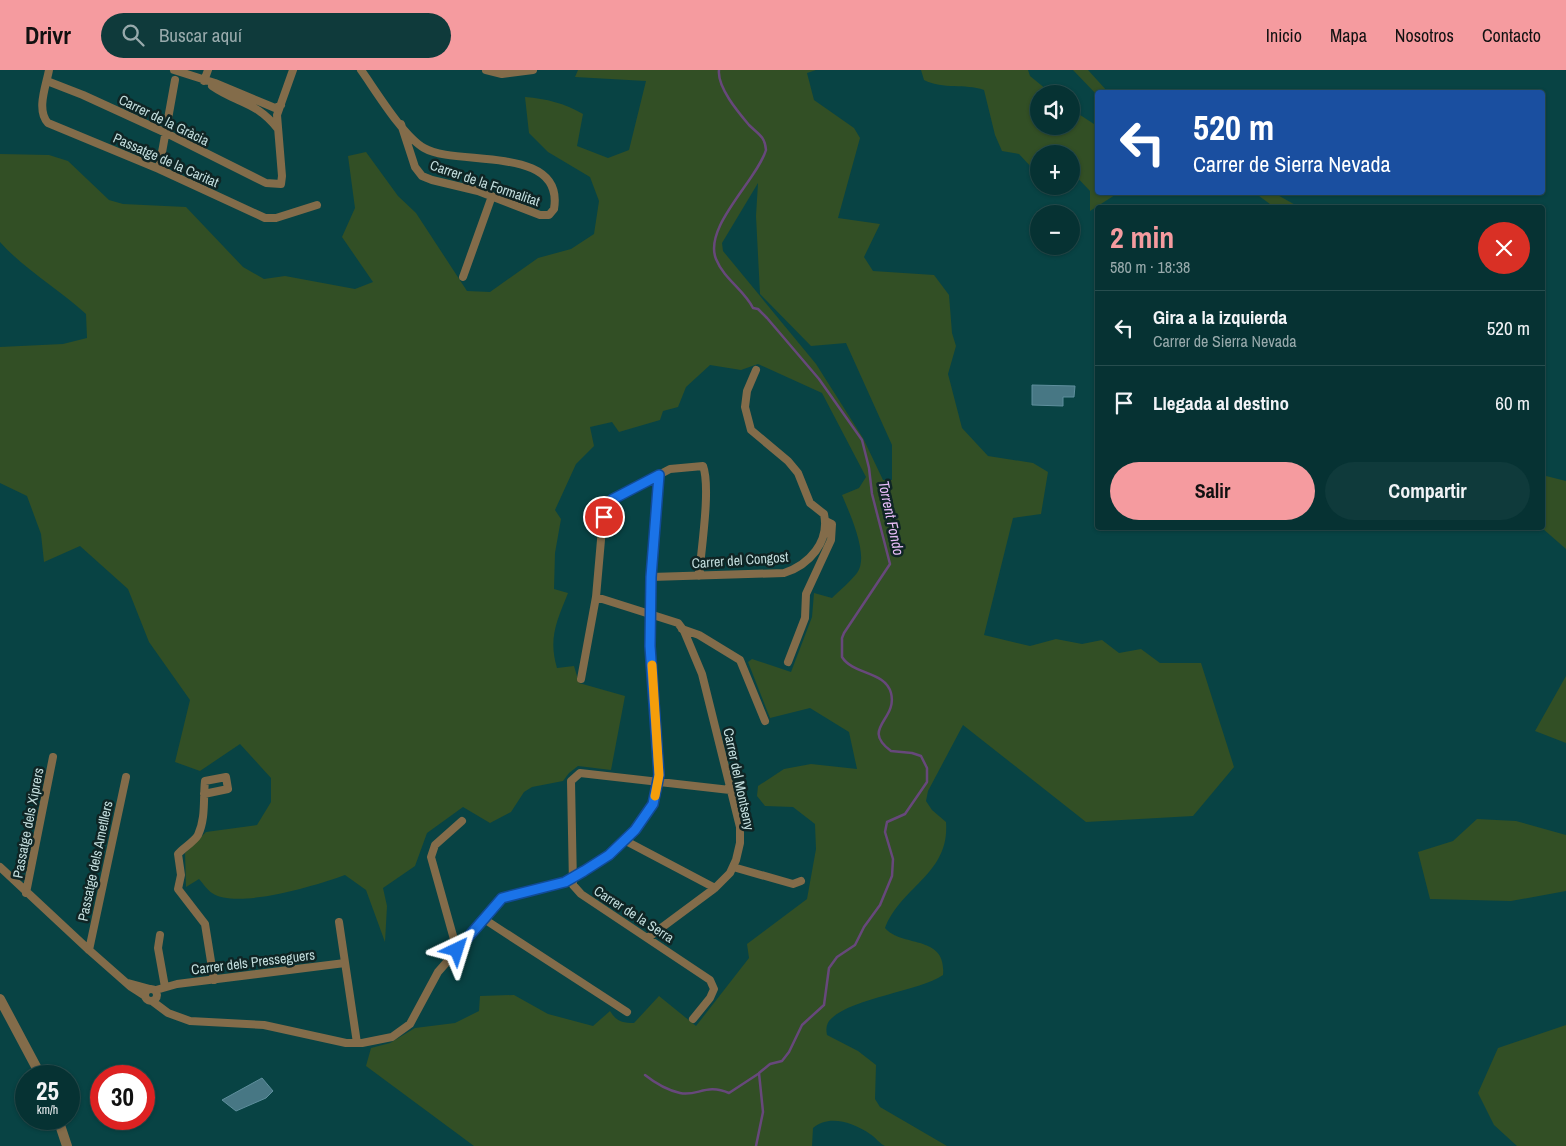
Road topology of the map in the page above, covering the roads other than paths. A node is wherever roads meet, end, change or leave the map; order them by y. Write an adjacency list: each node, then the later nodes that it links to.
1 (48, 70): 10 (street)
2 (174, 70): 9 (street)
3 (208, 70): 9 (street)
4 (292, 70): 11 (street)
5 (361, 70): 12 (street)
6 (486, 70): 7 (street)
7 (533, 70)
8 (175, 80): 14 (street)
9 (204, 80): 11 (street); 13 (street)
10 (47, 81): 14 (street, Carrer de la Gràcia); 15 (street, Passatge de la Caritat)
11 (281, 105): 13 (street)
12 (401, 124): 16 (street, Carrer de la Formalitat); 16 (street, Carrer de la Formalitat)
13 (278, 129): 14 (street, Carrer de la Gràcia)
14 (166, 133): 15 (street)
15 (159, 169): 17 (street, Passatge de la Caritat)
16 (492, 196): 18 (street)
17 (317, 205)
18 (463, 277)
19 (756, 370): 21 (street)
20 (659, 475): 22 (street); 23 (street); 24 (street)
21 (826, 520): 22 (street, Carrer del Congost); 27 (street)
22 (699, 576): 23 (street, Carrer del Congost)
23 (651, 577): 25 (street)
24 (596, 597): 25 (street); 28 (street)
25 (651, 613): 26 (street); 32 (street)
26 (680, 626): 29 (street); 33 (street, Carrer del Montseny)
27 (788, 662)
28 (581, 679)
29 (765, 721)
30 (53, 757): 42 (street, Passatge dels Xiprers)
31 (126, 777): 47 (street, Passatge dels Ametllers)
32 (658, 780): 33 (street); 36 (street); 39 (street)
33 (730, 790): 38 (street, Carrer del Montseny)
34 (204, 794): 50 (street)
35 (462, 821): 48 (street)
36 (624, 840): 39 (street); 41 (street)
37 (0, 867): 42 (street)
38 (733, 867): 40 (street); 41 (street, Carrer del Montseny)
39 (571, 879): 43 (street); 46 (street, Carrer de la Serra)
40 (801, 881)
41 (715, 888): 46 (street, Carrer del Montseny)
42 (26, 893): 47 (street)
43 (484, 919): 48 (street); 54 (street)
44 (340, 922): 49 (street)
45 (160, 935): 51 (street)
46 (649, 938): 55 (street, Carrer de la Serra)
47 (89, 950): 52 (street)
48 (457, 950): 56 (street)
49 (346, 963): 50 (street, Carrer dels Presseguers); 56 (street)
50 (214, 980): 51 (street, Carrer dels Presseguers)
51 (165, 987): 52 (street)
52 (153, 995): 56 (street)
53 (0, 999): 57 (street)
54 (627, 1012)
55 (694, 1019)
56 (357, 1043)
57 (35, 1065)
58 (62, 1130): 59 (street)
59 (67, 1146)

